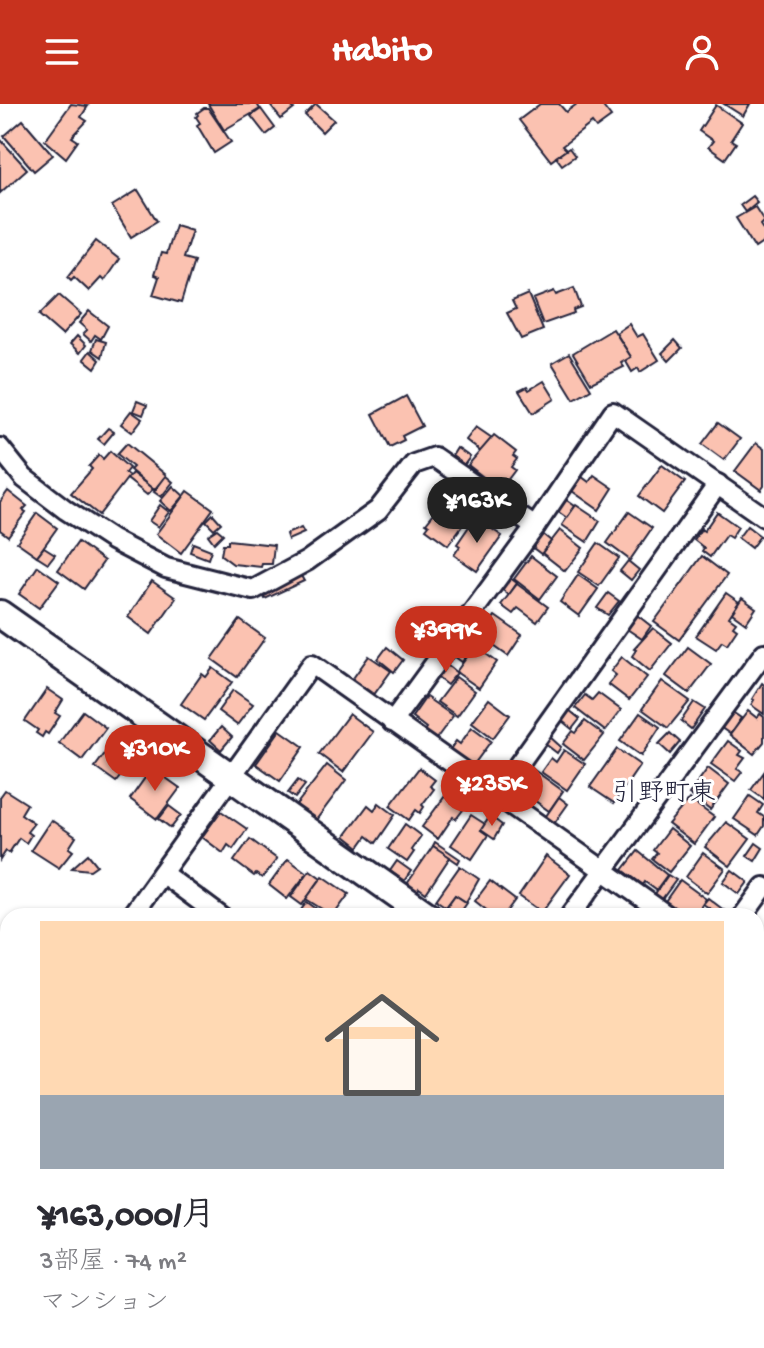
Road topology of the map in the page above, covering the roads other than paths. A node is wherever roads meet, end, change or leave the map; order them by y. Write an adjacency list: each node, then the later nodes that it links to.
1 (0, 448): 4 (street)
2 (718, 484): 3 (street); 4 (street); 9 (street)
3 (764, 517)
4 (535, 527): 7 (street)
5 (0, 614): 8 (street)
6 (764, 653): 10 (street)
7 (392, 722): 8 (street); 9 (street)
8 (232, 776): 11 (street); 15 (street)
9 (496, 796): 10 (street)
10 (603, 870): 16 (street); 17 (street)
11 (162, 873): 13 (street); 14 (street)
12 (764, 887): 18 (street)
13 (137, 908)
14 (209, 908)
15 (417, 908)
16 (576, 908)
17 (657, 908)
18 (749, 908)

